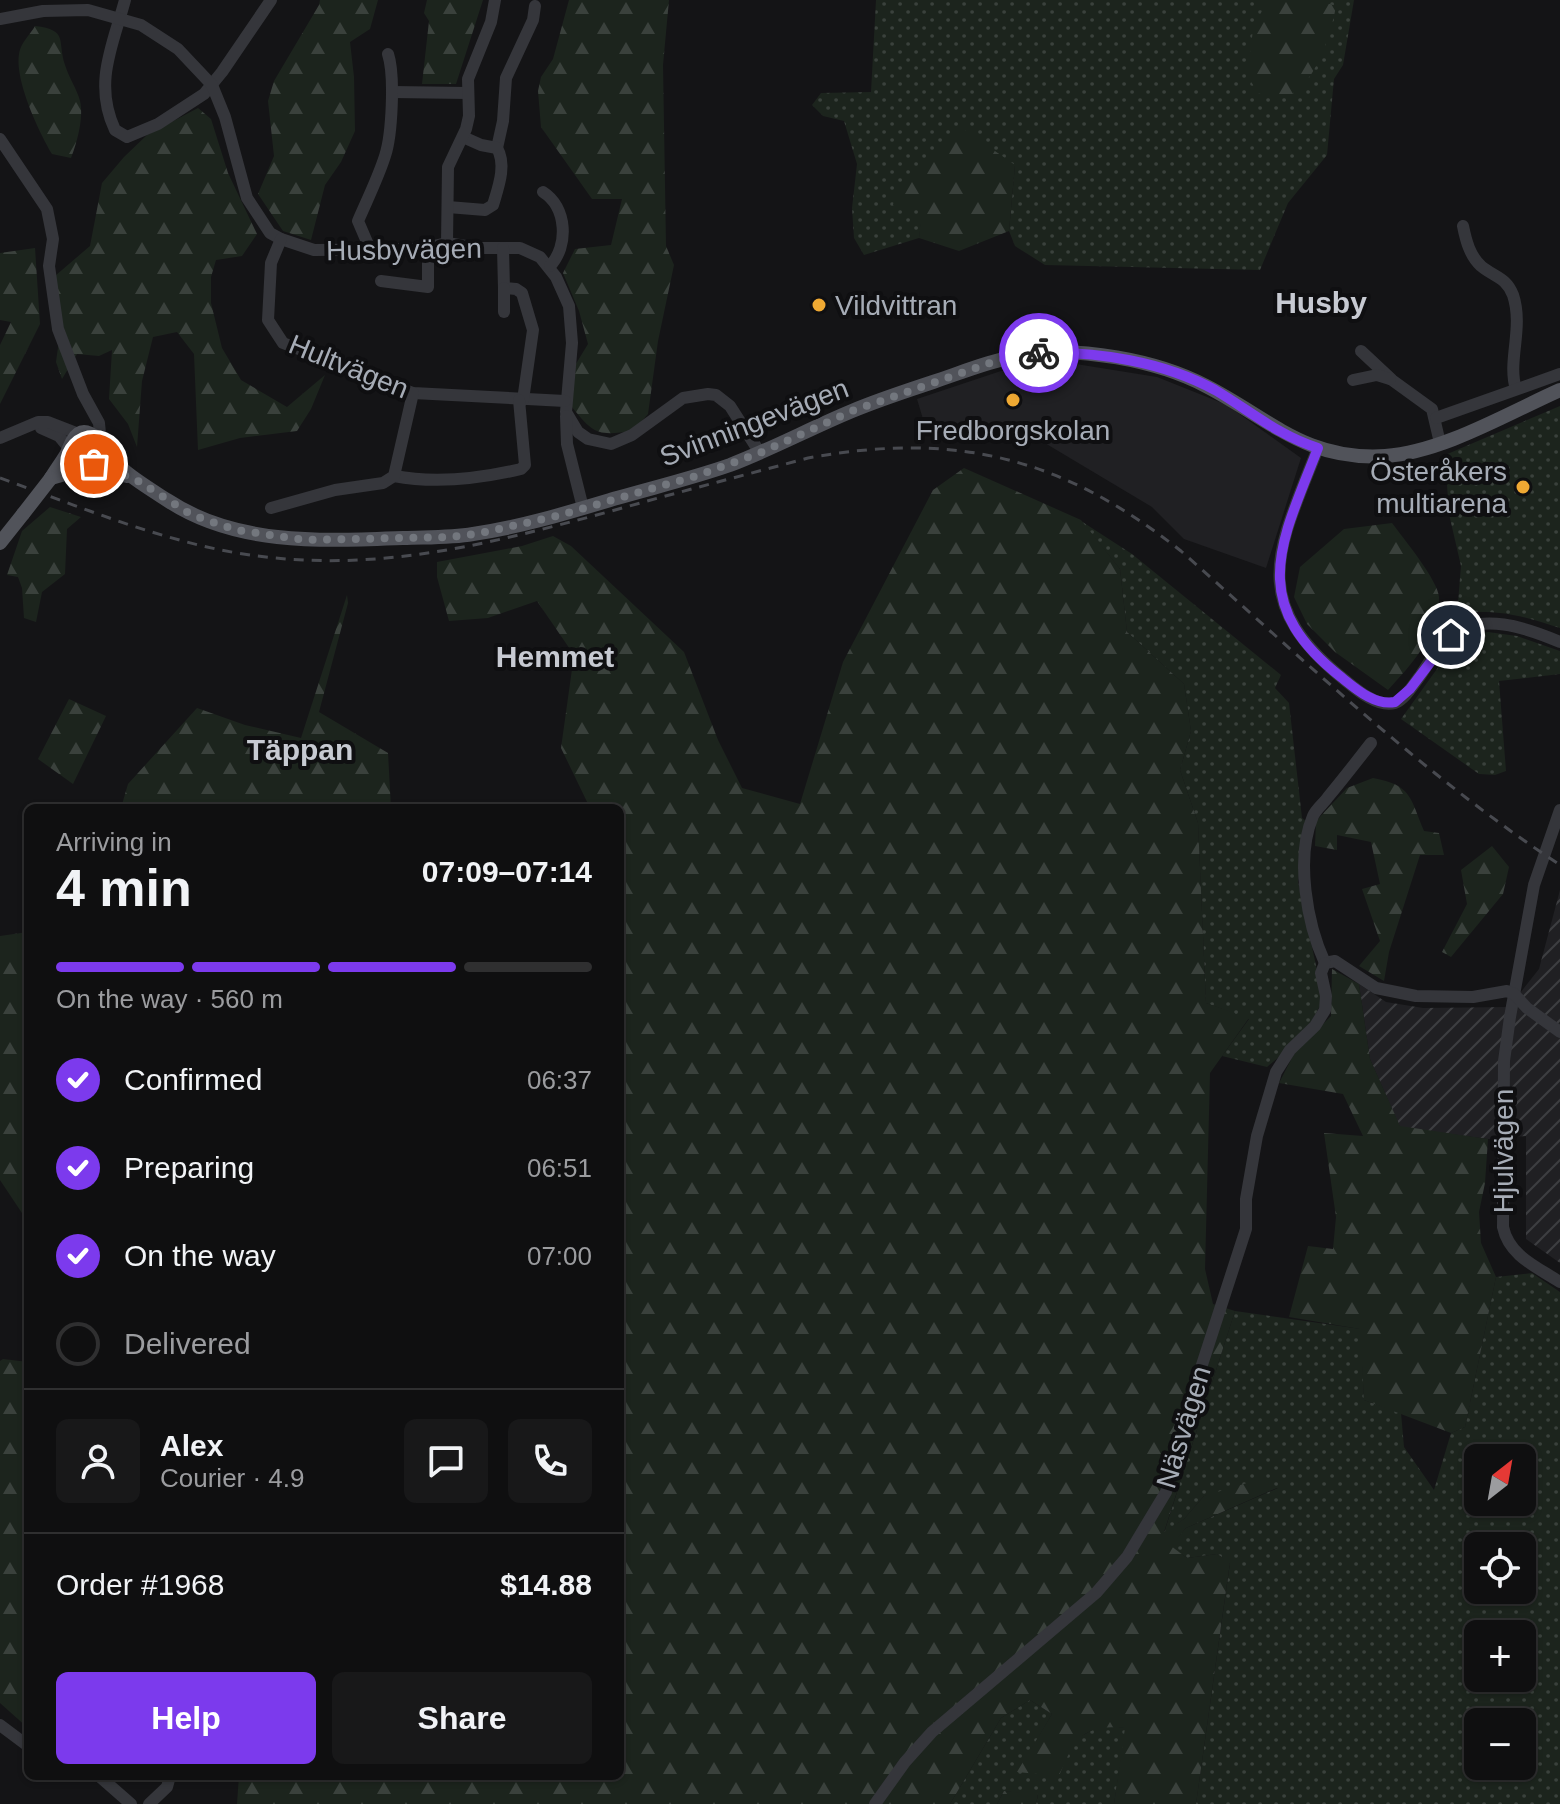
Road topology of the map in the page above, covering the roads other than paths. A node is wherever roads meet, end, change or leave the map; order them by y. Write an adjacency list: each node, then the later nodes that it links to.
1 (125, 0): 5 (street)
2 (271, 0): 8 (street)
3 (495, 0): 10 (street)
4 (535, 6): 13 (street)
5 (120, 18): 6 (street); 8 (street); 8 (street)
6 (0, 19)
7 (388, 54): 9 (street)
8 (212, 85): 17 (street)
9 (392, 92): 10 (street); 21 (street)
10 (468, 93): 11 (street)
11 (463, 137): 13 (street); 15 (street)
12 (0, 139): 35 (street)
13 (497, 148): 15 (street)
14 (543, 192): 22 (street)
15 (448, 207): 18 (street)
16 (1463, 226): 30 (street)
17 (281, 239): 21 (street, Husbyvägen); 32 (street, Hultvägen)
18 (447, 243): 19 (street, Husbyvägen); 20 (street, Husbyvägen)
19 (428, 248): 21 (street, Husbyvägen); 23 (street)
20 (503, 248): 22 (street, Husbyvägen); 24 (street)
21 (370, 249)
22 (550, 266): 34 (street)
23 (381, 281)
24 (504, 288): 25 (street); 33 (street)
25 (504, 312)
26 (1361, 351): 29 (street)
27 (1560, 374): 30 (street)
28 (1353, 380): 29 (street)
29 (1392, 380): 36 (street)
30 (1516, 389): 36 (street)
31 (1560, 390): 39 (main road, Svinningevägen)
32 (413, 393): 33 (street, Hultvägen); 44 (street)
33 (521, 400): 34 (street, Hultvägen); 44 (street)
34 (565, 407): 42 (street); 48 (street)
35 (91, 411): 38 (street); 40 (street)
36 (1436, 418): 39 (street)
37 (0, 438): 38 (street)
38 (73, 439): 40 (main road, Svinningevägen); 43 (main road); 45 (main road)
39 (1440, 443): 41 (main road, Svinningevägen)
40 (102, 447): 43 (main road); 46 (main road, Svinningevägen)
41 (1318, 448): 42 (main road, Svinningevägen); 50 (street)
42 (760, 453): 48 (main road, Svinningevägen)
43 (86, 467): 45 (main road); 46 (main road, Svinningevägen)
44 (394, 476): 47 (street)
45 (51, 478): 49 (main road, bridge)
46 (135, 479): 48 (main road, Svinningevägen)
47 (271, 508)
48 (583, 508)
49 (0, 543)
50 (1560, 642)
51 (1371, 743): 53 (street, Näsvägen)
52 (1560, 810): 54 (street)
53 (1325, 963): 54 (street); 63 (street, Näsvägen)
54 (1514, 994): 55 (street); 56 (street, Hjulvägen)
55 (1560, 1032)
56 (1560, 1282)
57 (0, 1725): 58 (street)
58 (24, 1743)
59 (104, 1780): 61 (street)
60 (169, 1780): 62 (street)
61 (131, 1804)
62 (149, 1804)
63 (875, 1804)

